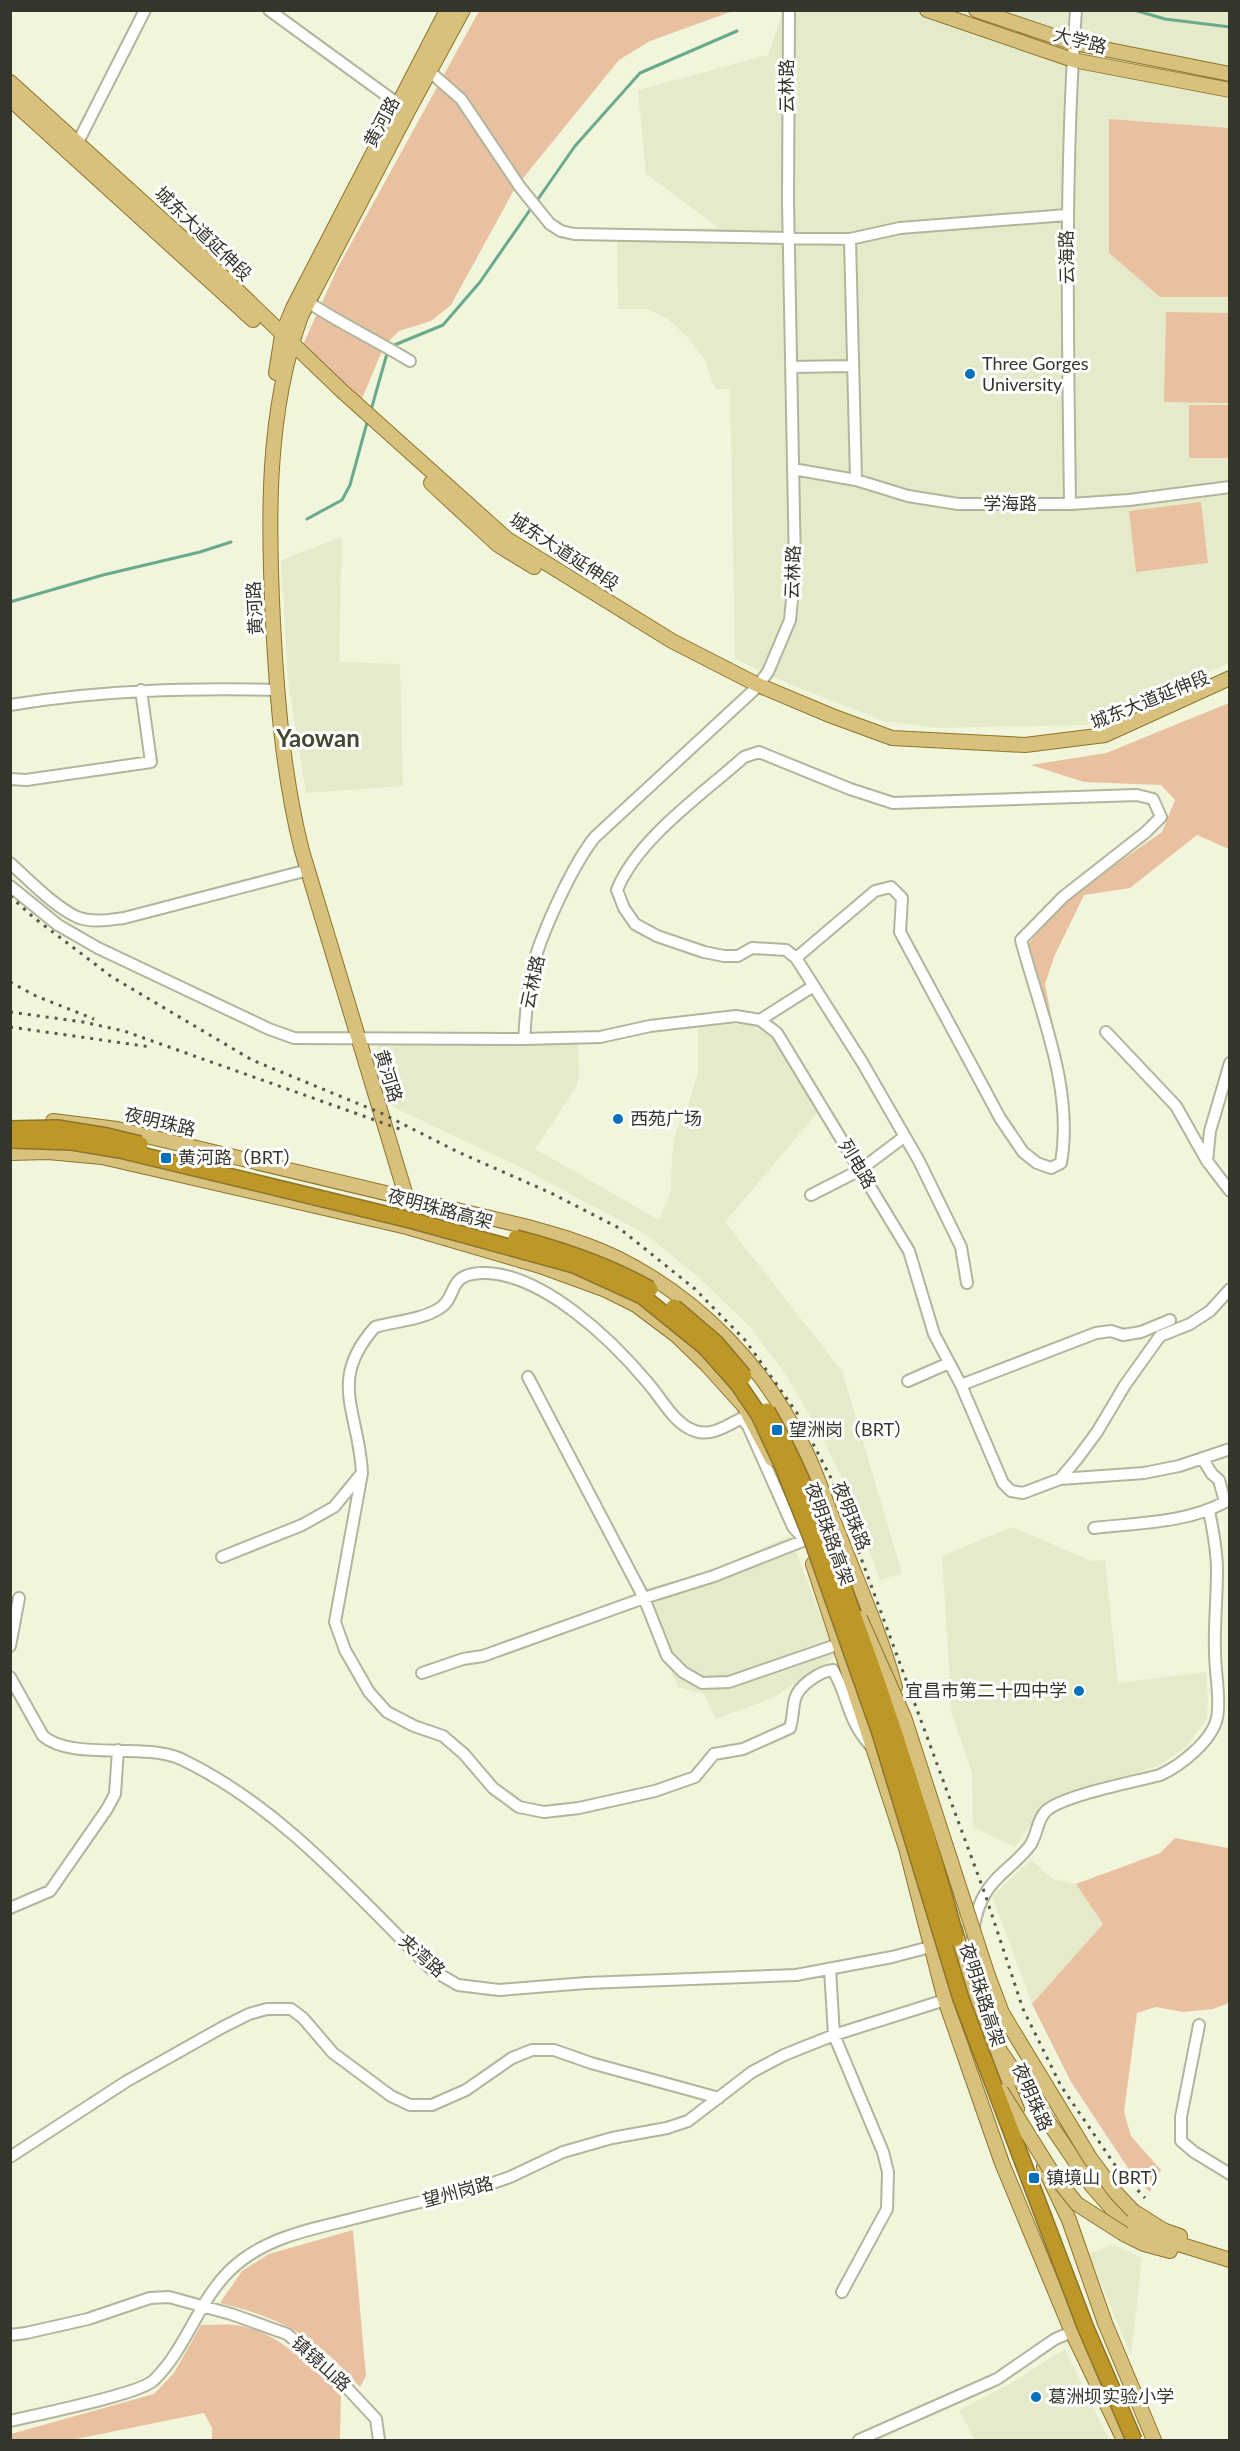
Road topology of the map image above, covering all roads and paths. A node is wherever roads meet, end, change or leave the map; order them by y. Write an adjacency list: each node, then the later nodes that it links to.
1 (145, 10): 17 (street)
2 (269, 10): 16 (street)
3 (447, 10): 16 (main road, 黄河路)
4 (463, 10): 11 (main road, 黄河路)
5 (789, 10): 19 (street, 云林路)
6 (927, 10): 10 (main road, 大学路)
7 (976, 10): 9 (main road, 大学路)
8 (1076, 10): 9 (street, 云海路)
9 (1074, 43): 10 (street, 云海路); 12 (main road, 大学路)
10 (1073, 60): 14 (main road, 大学路); 18 (street, 云海路)
11 (429, 71): 16 (main road, 黄河路); 19 (street)
12 (1230, 74)
13 (10, 82): 17 (main road, 城东大道延伸段)
14 (1230, 90)
15 (10, 99): 22 (main road, 城东大道延伸段)
16 (402, 108): 21 (main road, 黄河路); 22 (main road, 黄河路)
17 (78, 142): 22 (main road, 城东大道延伸段)
18 (1067, 215): 20 (street); 29 (street, 云海路)
19 (788, 236): 20 (street); 25 (street, 云林路)
20 (850, 238): 24 (street)
21 (308, 302): 22 (main road, 黄河路); 23 (street)
22 (286, 343): 31 (main road, 城东大道延伸段); 34 (main road, 黄河路)
23 (410, 361)
24 (852, 366): 25 (street); 27 (street)
25 (791, 367): 26 (street, 云林路)
26 (793, 469): 27 (street, 学海路); 31 (street, 云林路)
27 (856, 480): 29 (street, 学海路)
28 (1230, 487): 29 (street, 学海路)
29 (1070, 504)
30 (1230, 678): 31 (main road, 城东大道延伸段)
31 (757, 687): 32 (main road, 城东大道延伸段); 45 (street, 云林路)
32 (1230, 687)
33 (141, 690): 34 (street); 35 (street); 36 (street)
34 (273, 690): 38 (main road, 黄河路)
35 (10, 705)
36 (10, 779)
37 (10, 863): 38 (street)
38 (303, 871): 44 (main road, 黄河路)
39 (10, 886): 44 (street)
40 (796, 958): 40 (street); 41 (street)
41 (812, 987): 42 (street); 49 (street)
42 (760, 1020): 45 (street); 53 (street, 列电路)
43 (1106, 1032): 52 (street)
44 (353, 1037): 45 (street); 56 (main road, 黄河路)
45 (524, 1039)
46 (1230, 1063): 52 (street)
47 (10, 1122): 56 (main road, 夜明珠路)
48 (10, 1129): 74 (highway, 夜明珠路高架, bridge)
49 (904, 1137): 53 (street); 58 (street)
50 (10, 1140): 92 (highway, 夜明珠路高架, bridge)
51 (10, 1153): 57 (main road)
52 (1207, 1161): 54 (street)
53 (860, 1170): 55 (street); 61 (street, 列电路)
54 (1230, 1191)
55 (812, 1196)
56 (403, 1198): 57 (main road, 黄河路); 84 (main road, 夜明珠路)
57 (412, 1228): 72 (main road)
58 (967, 1283)
59 (1230, 1289): 69 (street)
60 (1170, 1320): 64 (street)
61 (949, 1363): 63 (street); 64 (street, 列电路)
62 (528, 1377): 76 (street)
63 (908, 1381)
64 (961, 1386): 69 (street, 列电路)
65 (1230, 1449): 66 (street, 列电路)
66 (1202, 1458): 68 (street); 69 (street, 列电路)
67 (362, 1473): 72 (street); 73 (street); 82 (street)
68 (1224, 1478): 70 (street)
69 (1060, 1479)
70 (1209, 1511): 71 (street); 87 (street)
71 (1094, 1528)
72 (806, 1540): 76 (street); 77 (main road)
73 (222, 1557)
74 (840, 1575): 84 (highway, 夜明珠路高架, bridge); 98 (main road, bridge)
75 (19, 1598): 78 (street)
76 (644, 1598): 77 (street); 79 (street)
77 (839, 1644): 82 (main road)
78 (10, 1646)
79 (422, 1673)
80 (10, 1677): 81 (street, 夹湾路)
81 (118, 1750): 83 (street); 86 (street, 夹湾路)
82 (876, 1751): 85 (main road)
83 (10, 1908)
84 (956, 1938): 87 (main road, 夜明珠路)
85 (930, 1947): 86 (street, 夹湾路); 88 (main road)
86 (830, 1969): 91 (street)
87 (967, 1981): 89 (main road, 夜明珠路)
88 (945, 2000): 91 (street, 望州岗路); 103 (main road)
89 (981, 2024): 93 (main road, 夜明珠路); 94 (main road)
90 (1199, 2025): 97 (street)
91 (834, 2035): 95 (street, 望州岗路); 101 (street)
92 (983, 2061): 100 (main road, bridge); 109 (highway, 夜明珠路高架, bridge)
93 (1010, 2093): 94 (main road); 110 (main road, 夜明珠路)
94 (1028, 2094): 99 (main road); 100 (main road)
95 (719, 2098): 96 (street); 102 (street, 望州岗路)
96 (10, 2157)
97 (1230, 2174)
98 (1230, 2255)
99 (1230, 2260)
100 (1230, 2266)
101 (842, 2292)
102 (200, 2307): 104 (street, 镇镜山路); 105 (street, 望州岗路); 106 (street, 镇镜山路)
103 (1072, 2332): 107 (street); 108 (main road)
104 (10, 2335)
105 (10, 2421)
106 (379, 2440)
107 (859, 2440)
108 (1124, 2440)
109 (1134, 2440)
110 (1154, 2440)

